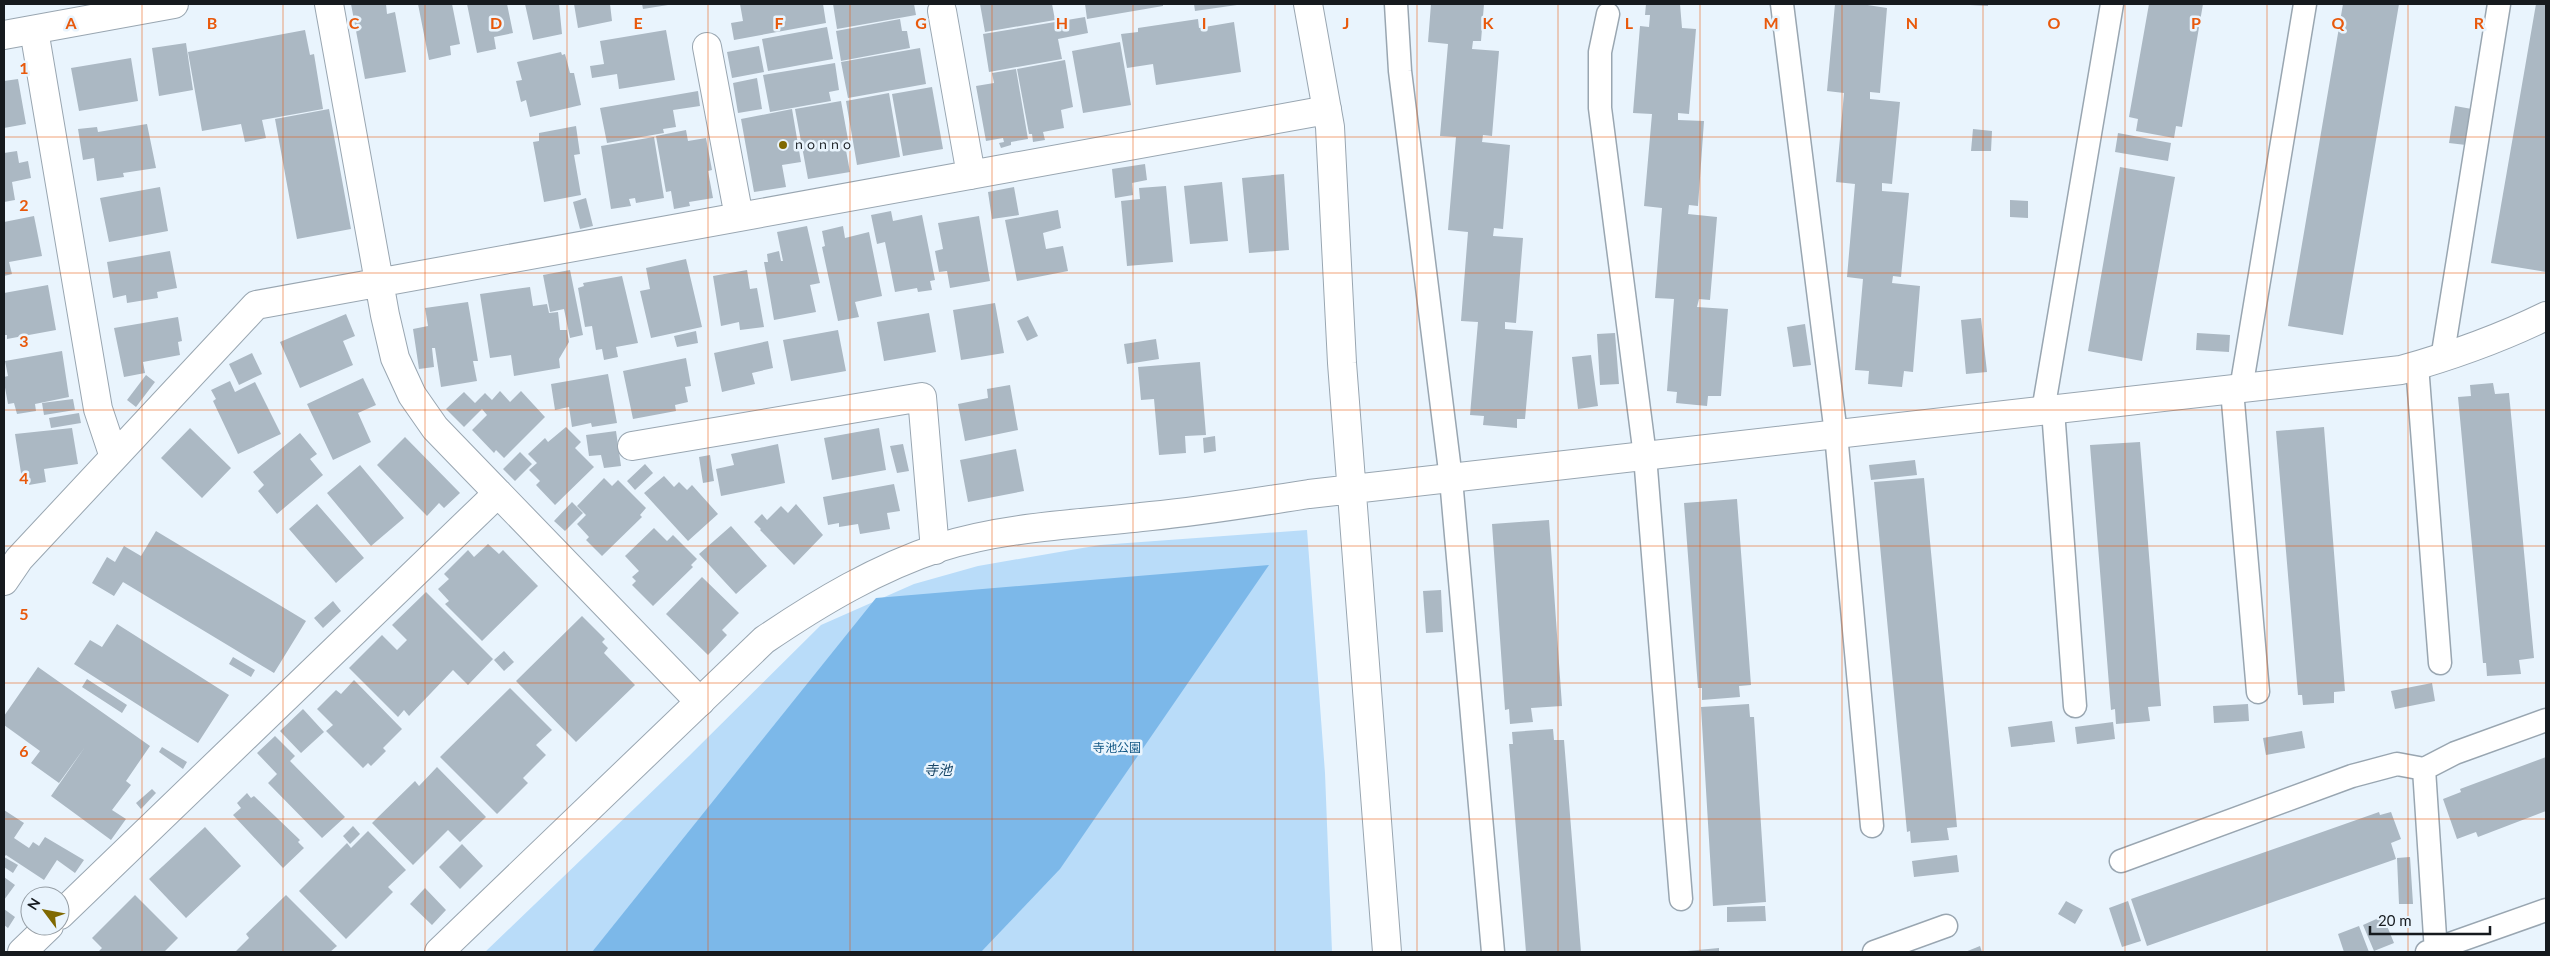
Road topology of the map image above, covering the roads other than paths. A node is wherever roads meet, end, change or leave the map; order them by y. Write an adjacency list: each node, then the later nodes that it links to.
1 (174, 4): 11 (street)
2 (329, 4): 17 (street)
3 (1308, 4): 14 (street)
4 (1396, 4): 26 (lane)
5 (1782, 4): 22 (lane)
6 (2112, 4): 21 (lane)
7 (2305, 4): 20 (lane)
8 (2499, 4): 19 (lane)
9 (942, 10): 15 (street)
10 (1608, 14): 24 (lane)
11 (34, 30): 12 (street); 25 (street)
12 (4, 36)
13 (707, 47): 16 (street)
14 (1328, 110): 15 (street); 27 (street)
15 (971, 175): 16 (street)
16 (739, 217): 17 (street)
17 (379, 282): 25 (street); 28 (street)
18 (2546, 316): 19 (street)
19 (2429, 362): 20 (street); 31 (lane)
20 (2237, 389): 21 (street); 32 (lane)
21 (2048, 411): 22 (street); 34 (lane)
22 (1836, 434): 24 (street); 37 (lane)
23 (632, 446): 29 (street)
24 (1645, 456): 26 (street); 39 (lane)
25 (114, 457): 30 (street)
26 (1451, 479): 27 (street); 48 (lane)
27 (1352, 489): 29 (street); 47 (street)
28 (498, 493): 33 (street); 40 (street)
29 (935, 550): 33 (street)
30 (4, 581)
31 (2440, 663)
32 (2258, 692)
33 (700, 702): 46 (street)
34 (2075, 706)
35 (2546, 720): 36 (lane)
36 (2424, 770): 38 (lane); 44 (lane)
37 (1872, 826)
38 (2121, 861)
39 (1680, 899)
40 (70, 905)
41 (2546, 910): 44 (lane)
42 (1946, 926): 49 (lane)
43 (39, 936): 45 (street)
44 (2433, 951)
45 (22, 952)
46 (439, 952)
47 (1387, 952)
48 (1493, 952)
49 (1874, 952)

